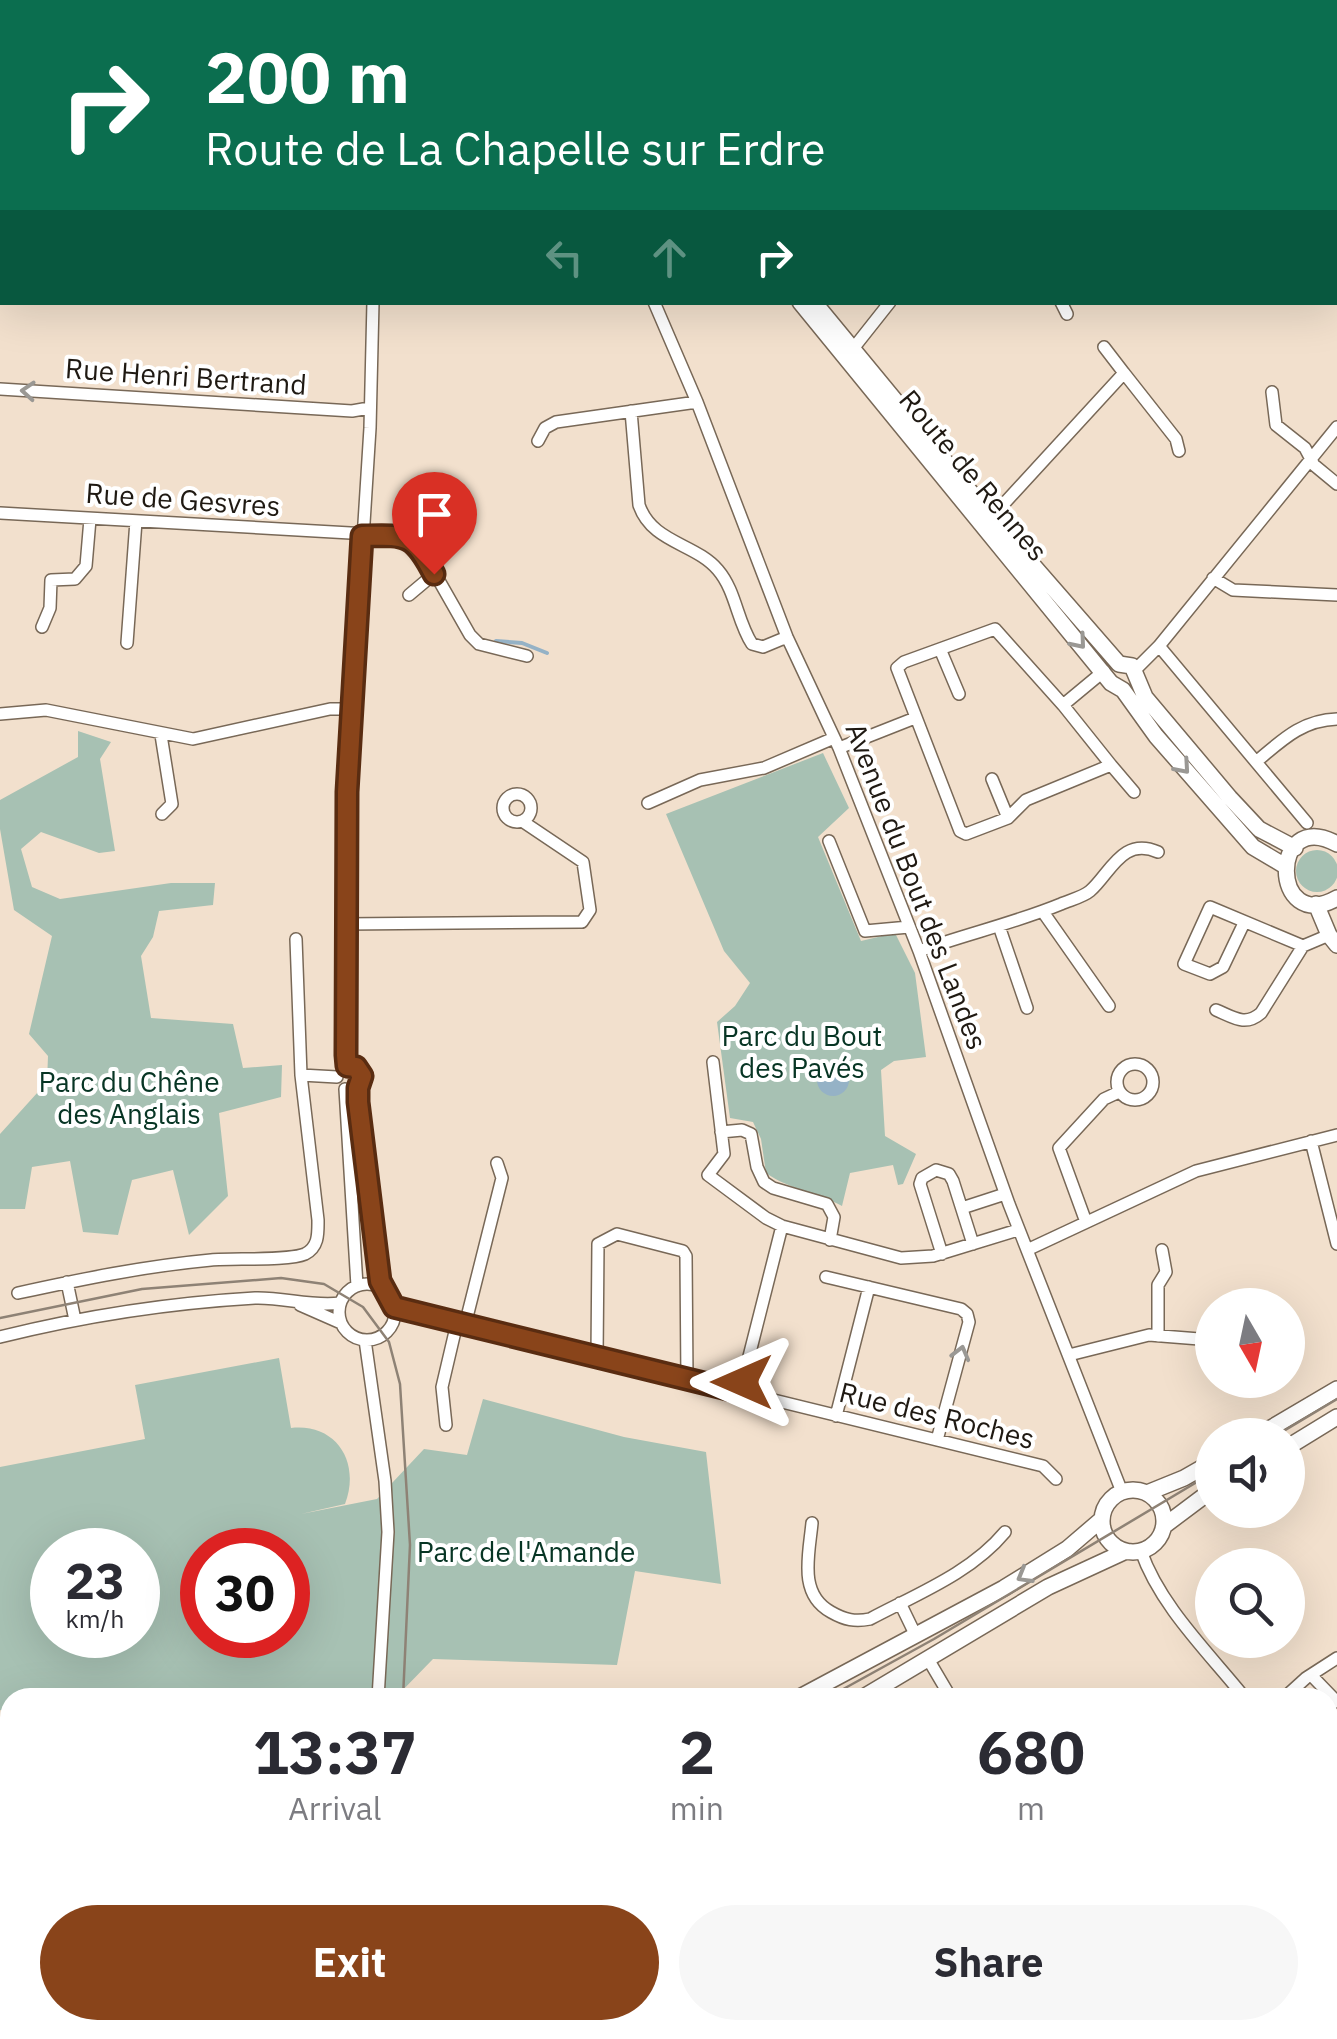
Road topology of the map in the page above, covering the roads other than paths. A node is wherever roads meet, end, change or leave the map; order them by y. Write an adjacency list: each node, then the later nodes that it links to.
1 (373, 305): 12 (street)
2 (655, 305): 11 (street, Avenue du Bout des Landes)
3 (803, 305): 22 (main road, Route de Rennes)
4 (816, 305): 7 (main road, Route de Rennes)
5 (888, 305): 7 (street)
6 (1104, 347): 8 (street)
7 (852, 350): 22 (main road, Route de Rennes)
8 (1124, 373): 16 (street); 22 (street)
9 (0, 389): 12 (street, Rue Henri Bertrand, one-way to 9)
10 (1272, 392): 17 (street)
11 (697, 402): 13 (street); 29 (street, Avenue du Bout des Landes)
12 (370, 408): 23 (street)
13 (631, 411): 15 (street); 29 (street)
14 (1337, 427): 17 (street)
15 (538, 441)
16 (1179, 451)
17 (1311, 460): 18 (street); 25 (street)
18 (1337, 484)
19 (0, 513): 20 (street, Rue de Gesvres)
20 (90, 518): 21 (street, Rue de Gesvres); 28 (street)
21 (136, 521): 23 (street, Rue de Gesvres); 30 (street)
22 (987, 522): 35 (main road, Route de Rennes)
23 (362, 536): 24 (street, Rue de Gesvres); 38 (street)
24 (434, 574): 26 (street); 33 (street)
25 (1213, 578): 27 (street); 31 (street)
26 (409, 595)
27 (1337, 596)
28 (42, 627)
29 (787, 637): 43 (street, Avenue du Bout des Landes)
30 (127, 643)
31 (1159, 646): 34 (street); 44 (street)
32 (940, 648): 36 (street); 37 (street); 40 (street)
33 (528, 656)
34 (1136, 675): 35 (main road); 35 (main road); 55 (main road)
35 (1114, 676): 37 (street); 57 (main road, Route de Rennes, one-way to 57)
36 (958, 694)
37 (1063, 705): 45 (street)
38 (351, 709): 42 (street); 62 (street)
39 (0, 714): 42 (street)
40 (915, 718): 43 (street); 50 (street)
41 (1337, 719): 44 (street)
42 (162, 735): 49 (street)
43 (836, 743): 48 (street); 64 (street, Avenue du Bout des Landes)
44 (1256, 762): 52 (street)
45 (1111, 765): 47 (street); 50 (street)
46 (992, 779): 50 (street)
47 (1134, 792)
48 (648, 803)
49 (162, 814)
50 (1008, 818)
51 (522, 821): 62 (street)
52 (1307, 823)
53 (829, 842): 64 (street)
54 (1337, 844): 55 (main road)
55 (1294, 848): 57 (main road)
56 (1158, 852): 60 (street)
57 (1285, 866): 58 (main road)
58 (1316, 904): 59 (main road); 66 (main road)
59 (1336, 904)
60 (1043, 912): 63 (street); 69 (street)
61 (1244, 923): 61 (street); 67 (street)
62 (345, 924): 73 (street)
63 (999, 926): 68 (street); 70 (street)
64 (909, 927): 68 (street, Avenue du Bout des Landes)
65 (296, 939): 74 (street)
66 (1333, 940): 67 (street)
67 (1304, 946): 71 (street)
68 (919, 951): 82 (street, Avenue du Bout des Landes)
69 (1109, 1006)
70 (1027, 1008)
71 (1216, 1010)
72 (713, 1062): 78 (street)
73 (347, 1066): 75 (street); 76 (street)
74 (301, 1075): 75 (street); 94 (street)
75 (337, 1077): 76 (street)
76 (351, 1089): 95 (street); 97 (street)
77 (1119, 1092): 84 (street)
78 (721, 1132): 85 (street); 87 (street)
79 (1337, 1135): 80 (street)
80 (1311, 1141): 84 (street); 89 (street)
81 (496, 1163): 104 (street)
82 (1005, 1194): 83 (street); 86 (street, Avenue du Bout des Landes)
83 (962, 1208): 88 (street); 92 (street)
84 (1086, 1222): 90 (street)
85 (782, 1226): 87 (street); 113 (street)
86 (1018, 1230): 88 (street); 90 (street, Avenue du Bout des Landes)
87 (830, 1240): 92 (street)
88 (973, 1244): 92 (street)
89 (1337, 1244)
90 (1027, 1250): 109 (street, Avenue du Bout des Landes)
91 (1162, 1250): 105 (street)
92 (942, 1254)
93 (826, 1277): 96 (street)
94 (67, 1282): 98 (street); 102 (street)
95 (357, 1286): 97 (street); 100 (street)
96 (869, 1287): 114 (street); 119 (street, one-way to 96)
97 (385, 1292): 101 (street)
98 (18, 1294)
99 (287, 1300): 100 (street); 102 (street); 103 (street)
100 (340, 1303): 103 (street)
101 (394, 1307): 104 (street, Rue des Roches); 108 (street)
102 (75, 1320): 106 (street)
103 (341, 1324): 108 (street)
104 (461, 1324): 110 (street, Rue des Roches); 117 (street)
105 (1158, 1336): 107 (street); 109 (street)
106 (0, 1337)
107 (1195, 1339)
108 (364, 1340): 135 (street)
109 (1069, 1356): 122 (street, Avenue du Bout des Landes)
110 (597, 1357): 111 (street, Rue des Roches); 111 (street)
111 (687, 1379): 113 (street, Rue des Roches)
112 (1337, 1389): 116 (main road)
113 (740, 1392): 114 (street, Rue des Roches)
114 (836, 1416): 119 (street, Rue des Roches)
115 (1337, 1417): 118 (main road)
116 (1288, 1418)
117 (446, 1425)
118 (1305, 1436)
119 (938, 1440): 121 (street, Rue des Roches)
120 (1195, 1472): 123 (main road)
121 (1056, 1478)
122 (1122, 1492): 123 (main road); 125 (main road)
123 (1147, 1493): 127 (main road)
124 (1195, 1503): 127 (main road)
125 (1102, 1519): 129 (main road); 131 (main road, one-way to 131)
126 (812, 1523): 130 (street)
127 (1164, 1526): 129 (main road)
128 (1005, 1532): 130 (street)
129 (1134, 1551): 133 (main road); 139 (street)
130 (900, 1603): 131 (street)
131 (916, 1636): 136 (main road)
132 (1337, 1658): 134 (street)
133 (928, 1659): 137 (main road); 138 (street)
134 (1311, 1675): 140 (street); 141 (street)
135 (379, 1688)
136 (817, 1688)
137 (879, 1688)
138 (945, 1688)
139 (1237, 1688)
140 (1296, 1688)
141 (1324, 1688)

